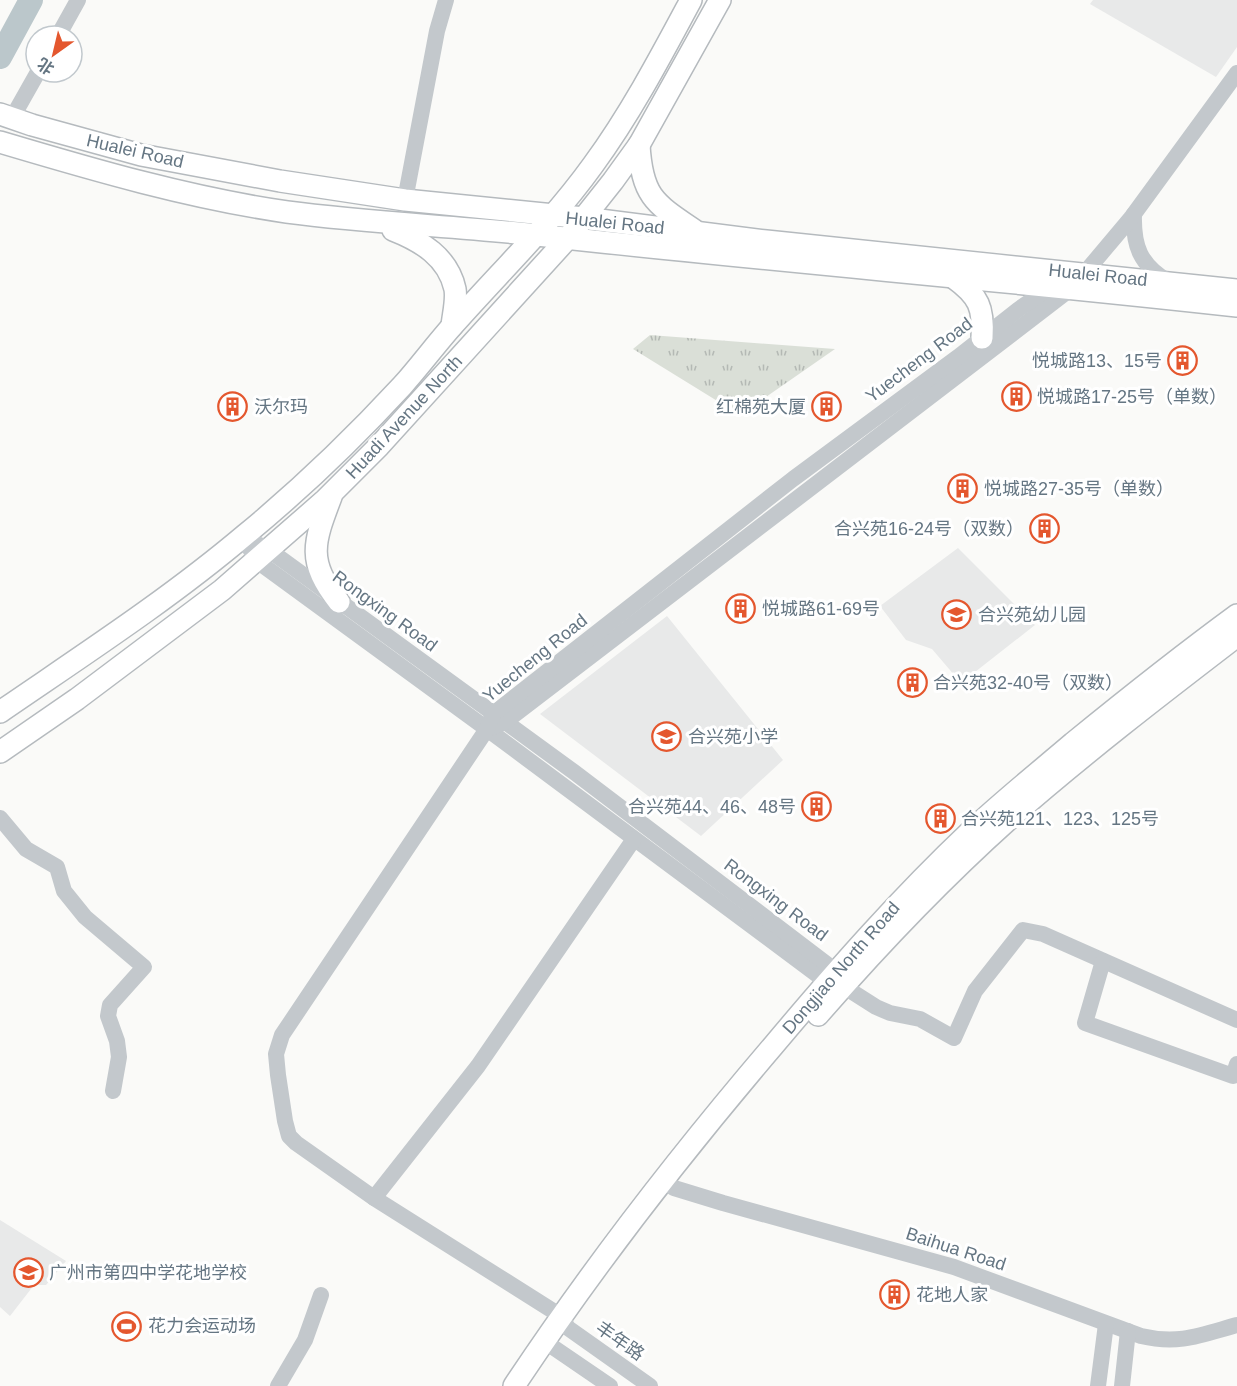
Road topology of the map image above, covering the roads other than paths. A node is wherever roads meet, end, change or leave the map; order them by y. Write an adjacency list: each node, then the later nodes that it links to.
1 (78, 0): 5 (street)
2 (446, 0): 11 (street)
3 (691, 0): 13 (main road, Huadi Avenue North)
4 (720, 0): 10 (main road, Huadi Avenue North)
5 (65, 24)
6 (1237, 73): 12 (street)
7 (29, 84): 8 (street)
8 (6, 116): 11 (main road, Hualei Road)
9 (0, 142): 15 (main road, Hualei Road)
10 (639, 145): 14 (main road, Huadi Avenue North); 16 (main road)
11 (405, 200): 13 (main road, Hualei Road)
12 (1134, 214): 20 (street); 21 (street)
13 (552, 216): 14 (main road, Hualei Road); 17 (main road, Huadi Avenue North)
14 (584, 218): 16 (main road, Hualei Road); 18 (main road, Huadi Avenue North)
15 (373, 222): 17 (main road, Hualei Road); 24 (main road)
16 (697, 232): 20 (main road, Hualei Road)
17 (534, 235): 18 (main road, Hualei Road); 24 (main road, Huadi Avenue North)
18 (567, 239): 19 (main road, Hualei Road); 26 (main road, Huadi Avenue North)
19 (954, 278): 20 (main road, Hualei Road); 25 (main road)
20 (1070, 282): 21 (main road, Hualei Road); 23 (main road, Hualei Road); 25 (street, Yuecheng Road); 33 (street, Yuecheng Road)
21 (1169, 282): 22 (main road, Hualei Road)
22 (1237, 290)
23 (1237, 306)
24 (452, 326): 27 (main road, Huadi Avenue North)
25 (981, 338): 33 (street, Yuecheng Road)
26 (333, 492): 28 (main road, Huadi Avenue North); 29 (main road)
27 (243, 537): 28 (street, Rongxing Road); 32 (main road, Huadi Avenue North)
28 (263, 556): 29 (street, Rongxing Road); 33 (street, Rongxing Road); 34 (main road, Huadi Avenue North)
29 (339, 602): 33 (street, Rongxing Road)
30 (1237, 615): 38 (main road, Dongjiao North Road)
31 (1237, 636): 38 (main road, Dongjiao North Road)
32 (0, 712)
33 (495, 722): 36 (street, Rongxing Road); 38 (street, Rongxing Road); 43 (street, 丰年路)
34 (0, 752)
35 (0, 818): 41 (street)
36 (634, 839): 38 (street, Rongxing Road); 43 (street)
37 (1103, 961): 38 (street); 39 (street); 40 (street)
38 (835, 980): 42 (main road, Dongjiao North Road)
39 (1237, 1020)
40 (1237, 1064)
41 (114, 1091)
42 (668, 1184): 45 (main road, Dongjiao North Road); 46 (street, Baihua Road)
43 (374, 1197): 45 (street, 丰年路)
44 (321, 1295): 50 (street)
45 (564, 1322): 49 (main road, Dongjiao North Road); 54 (street, 丰年路)
46 (1106, 1324): 48 (street, Baihua Road); 55 (street)
47 (1237, 1325): 48 (street, Baihua Road)
48 (1128, 1331): 56 (street)
49 (549, 1344): 51 (main road, Dongjiao North Road); 52 (main road, Dongjiao North Road); 53 (street)
50 (278, 1386)
51 (514, 1386)
52 (531, 1386)
53 (610, 1386)
54 (650, 1386)
55 (1098, 1386)
56 (1122, 1386)

